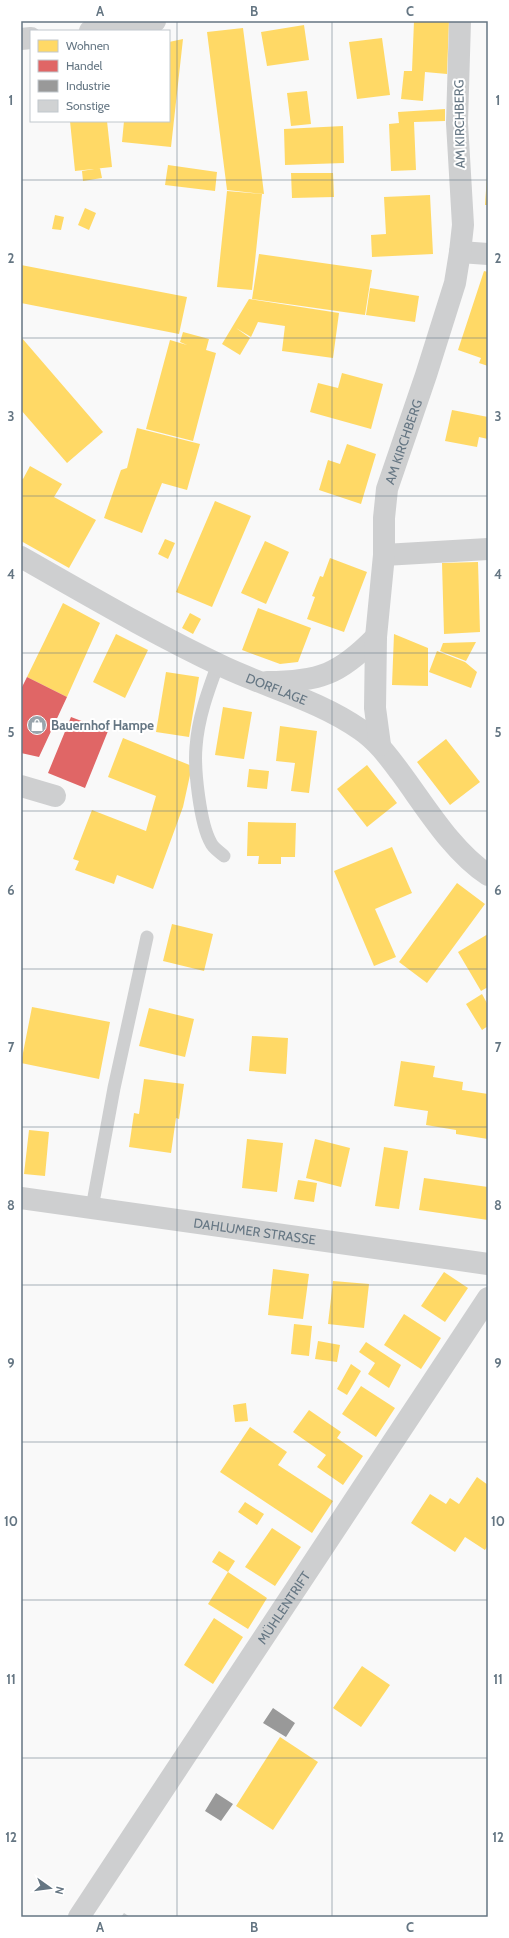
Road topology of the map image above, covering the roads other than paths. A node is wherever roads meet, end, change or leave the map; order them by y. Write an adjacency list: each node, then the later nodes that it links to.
1 (155, 21): 3 (street)
2 (460, 21): 4 (street, AM KIRCHBERG)
3 (96, 30)
4 (460, 252): 5 (street); 7 (street, AM KIRCHBERG)
5 (488, 254)
6 (488, 549): 7 (street)
7 (384, 555): 9 (street, AM KIRCHBERG)
8 (21, 558): 10 (street, DORFLAGE)
9 (376, 637): 11 (street); 12 (street, AM KIRCHBERG)
10 (218, 664): 11 (street, DORFLAGE); 15 (lane)
11 (258, 682): 12 (street, DORFLAGE)
12 (380, 745): 16 (street, DORFLAGE)
13 (21, 786): 14 (street)
14 (55, 796)
15 (224, 856)
16 (488, 875)
17 (147, 937): 19 (lane)
18 (21, 1198): 19 (street, DAHLUMER STRASSE)
19 (92, 1208): 20 (street, DAHLUMER STRASSE)
20 (488, 1264)
21 (488, 1298): 22 (street, MÜHLENTRIFT)
22 (79, 1917)

